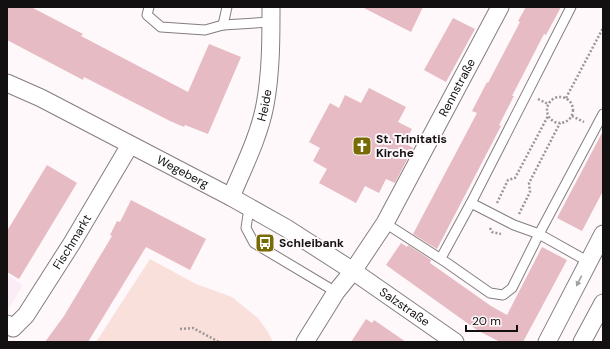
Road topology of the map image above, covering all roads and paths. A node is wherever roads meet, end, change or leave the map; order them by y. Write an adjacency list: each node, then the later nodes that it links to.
1 (149, 7): 6 (lane)
2 (227, 7): 6 (lane)
3 (500, 7): 18 (street, Rennstraße)
4 (570, 7): 15 (lane)
5 (271, 15): 6 (lane); 14 (street, Heide)
6 (223, 25)
7 (603, 28): 9 (path)
8 (7, 83): 13 (street, Wegeberg)
9 (566, 98): 11 (path); 12 (path)
10 (603, 114): 20 (lane)
11 (548, 116): 12 (path); 17 (path)
12 (560, 123): 19 (path)
13 (130, 145): 14 (street, Wegeberg); 27 (street, Fischmarkt)
14 (230, 197): 16 (street, Wegeberg)
15 (470, 203): 17 (lane); 22 (lane)
16 (249, 208): 24 (street, Wegeberg); 25 (lane)
17 (492, 214): 19 (lane)
18 (385, 223): 22 (lane); 24 (street, Rennstraße)
19 (514, 225): 20 (lane)
20 (539, 234): 22 (lane); 23 (lane)
21 (603, 234): 23 (street)
22 (440, 258)
23 (589, 262): 32 (street, one-way to 32)
24 (353, 271): 25 (street); 31 (street, Salzstraße)
25 (336, 292): 30 (street)
26 (603, 303): 33 (street)
27 (7, 324)
28 (180, 329): 29 (path)
29 (219, 342)
30 (305, 342)
31 (456, 342)
32 (547, 342)
33 (582, 342)

